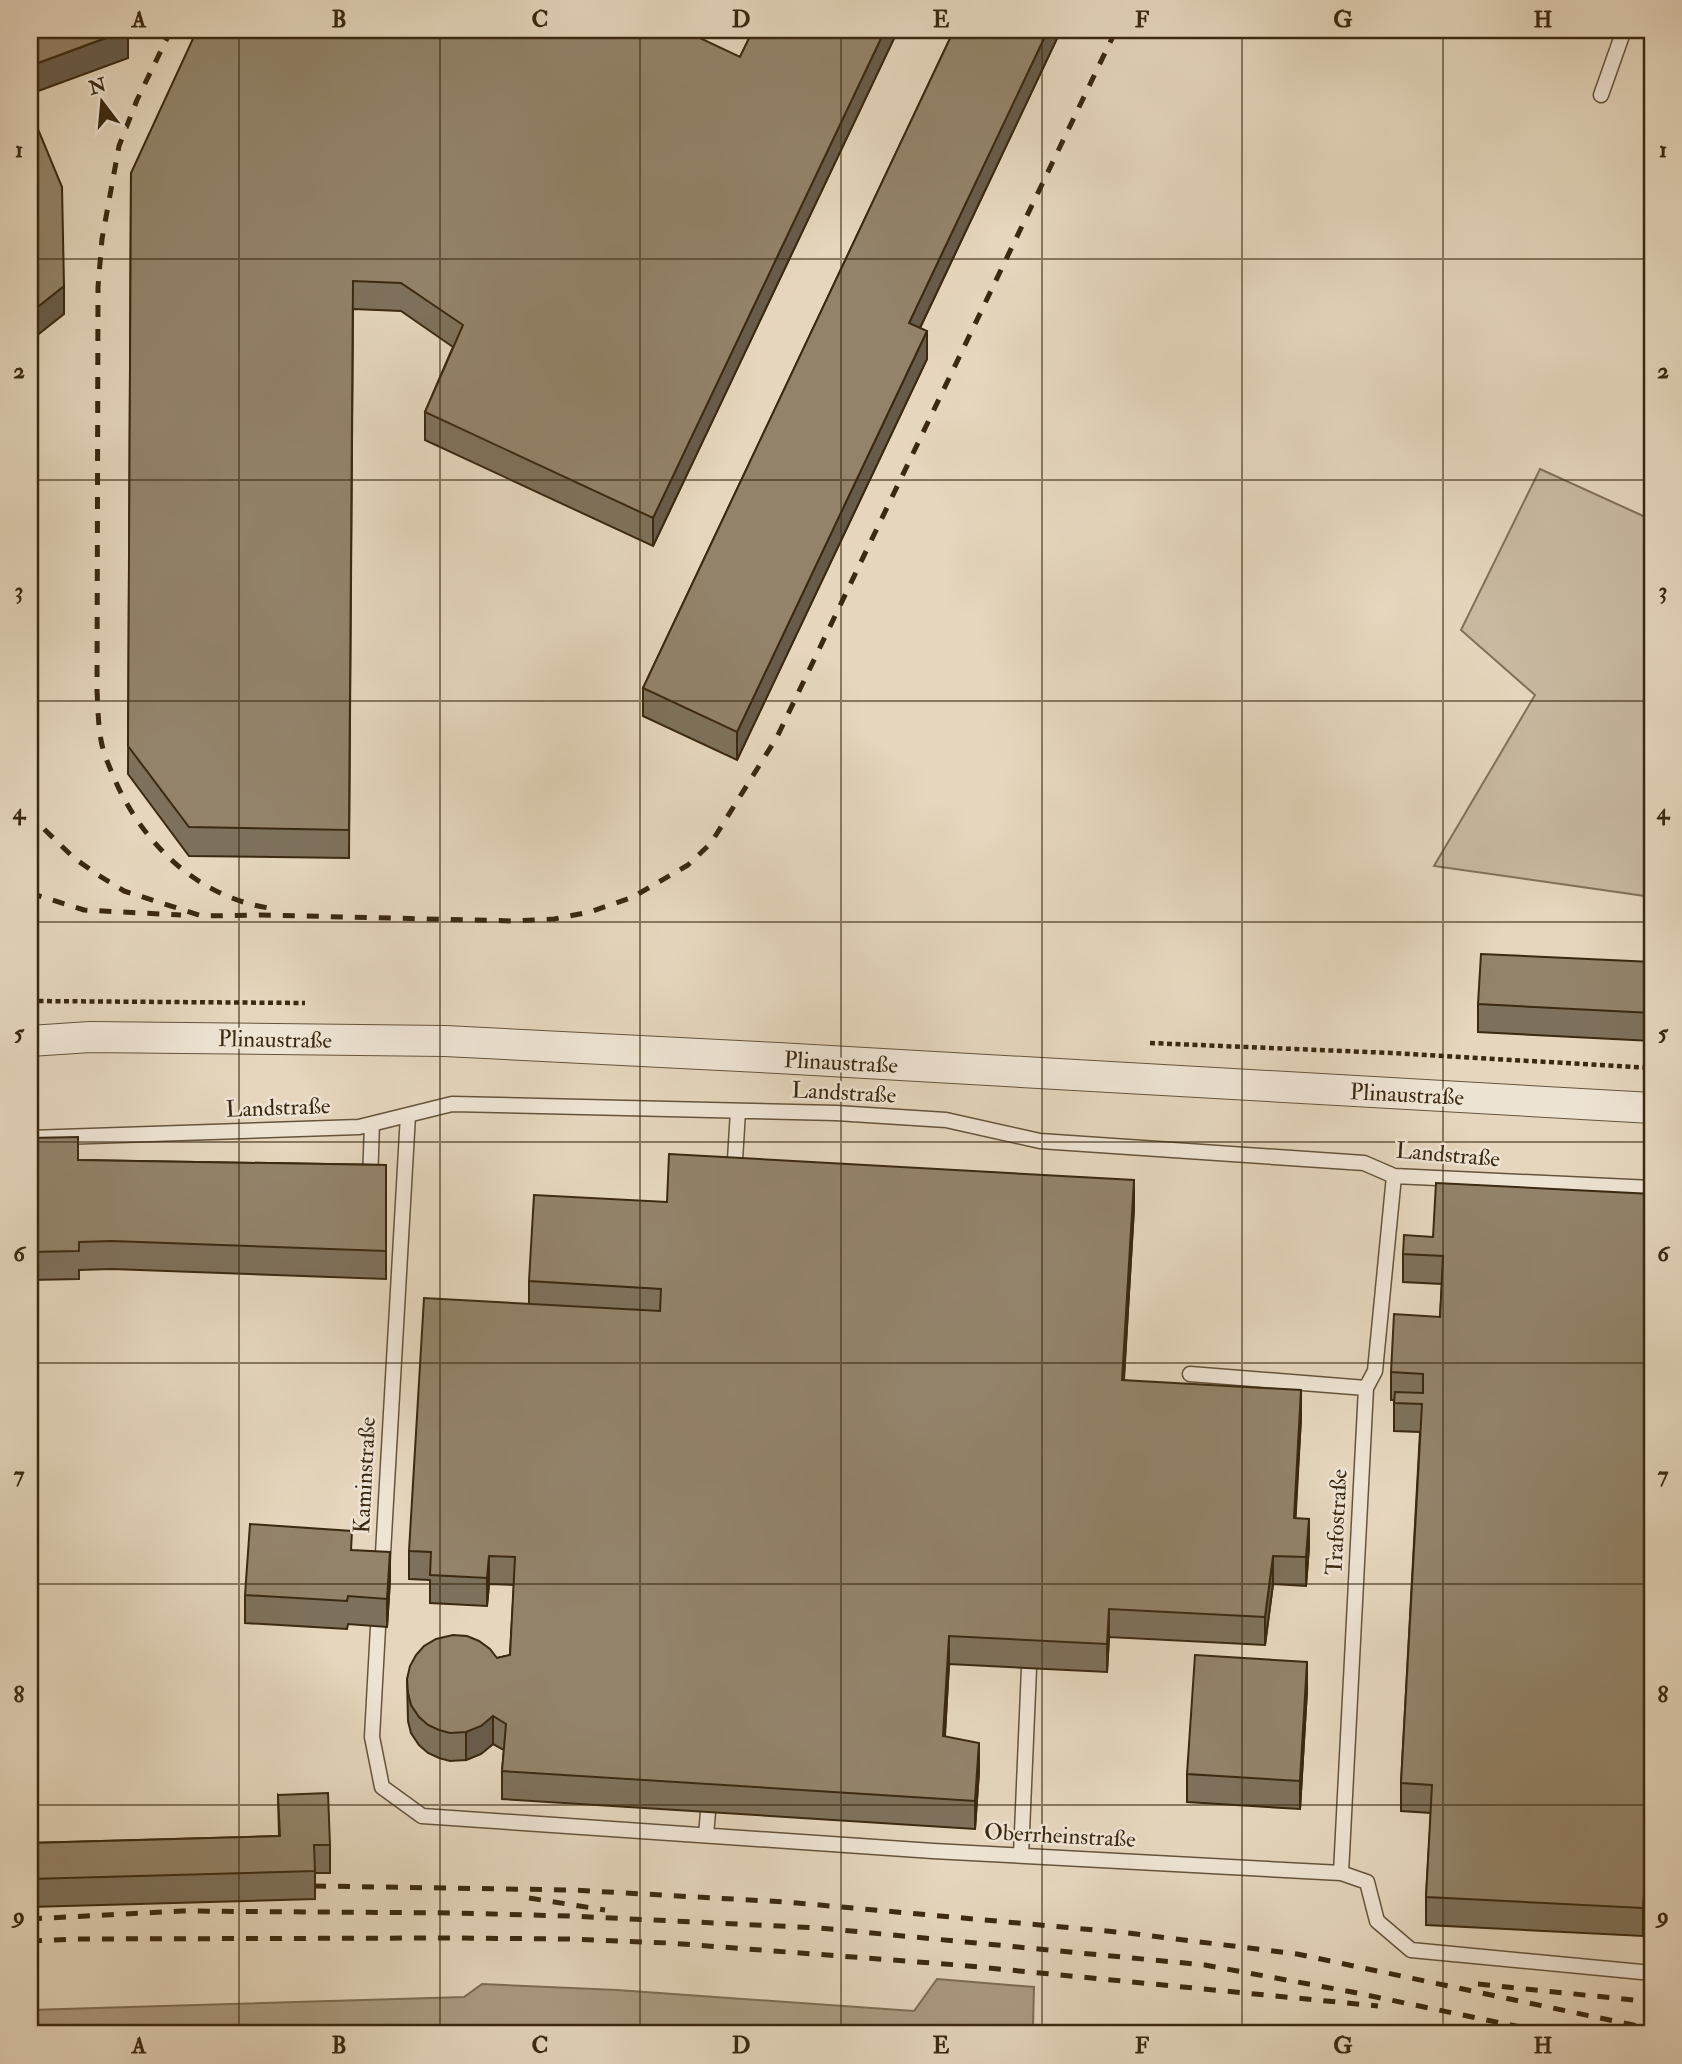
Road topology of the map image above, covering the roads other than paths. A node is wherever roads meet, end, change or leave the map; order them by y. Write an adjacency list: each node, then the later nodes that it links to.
1 (1624, 30): 2 (lane)
2 (1601, 95)
3 (30, 1041): 4 (street, Plinaustraße)
4 (1652, 1108)
5 (738, 1111): 6 (lane, Landstraße); 9 (lane, Landstraße); 10 (lane)
6 (408, 1115): 7 (lane, Landstraße); 17 (lane, Kaminstraße)
7 (372, 1124): 8 (lane, Landstraße); 12 (lane)
8 (30, 1138)
9 (1394, 1177): 11 (lane, Landstraße); 14 (lane, Trafostraße)
10 (734, 1186)
11 (1652, 1188)
12 (370, 1193)
13 (1190, 1374): 14 (lane)
14 (1366, 1388): 20 (lane, Trafostraße)
15 (1029, 1668): 19 (lane)
16 (708, 1812): 18 (lane)
17 (422, 1816): 18 (lane, Oberrheinstraße)
18 (706, 1835): 19 (lane, Oberrheinstraße)
19 (1021, 1855): 20 (lane, Oberrheinstraße)
20 (1341, 1872): 21 (lane, Oberrheinstraße)
21 (1652, 1973)

